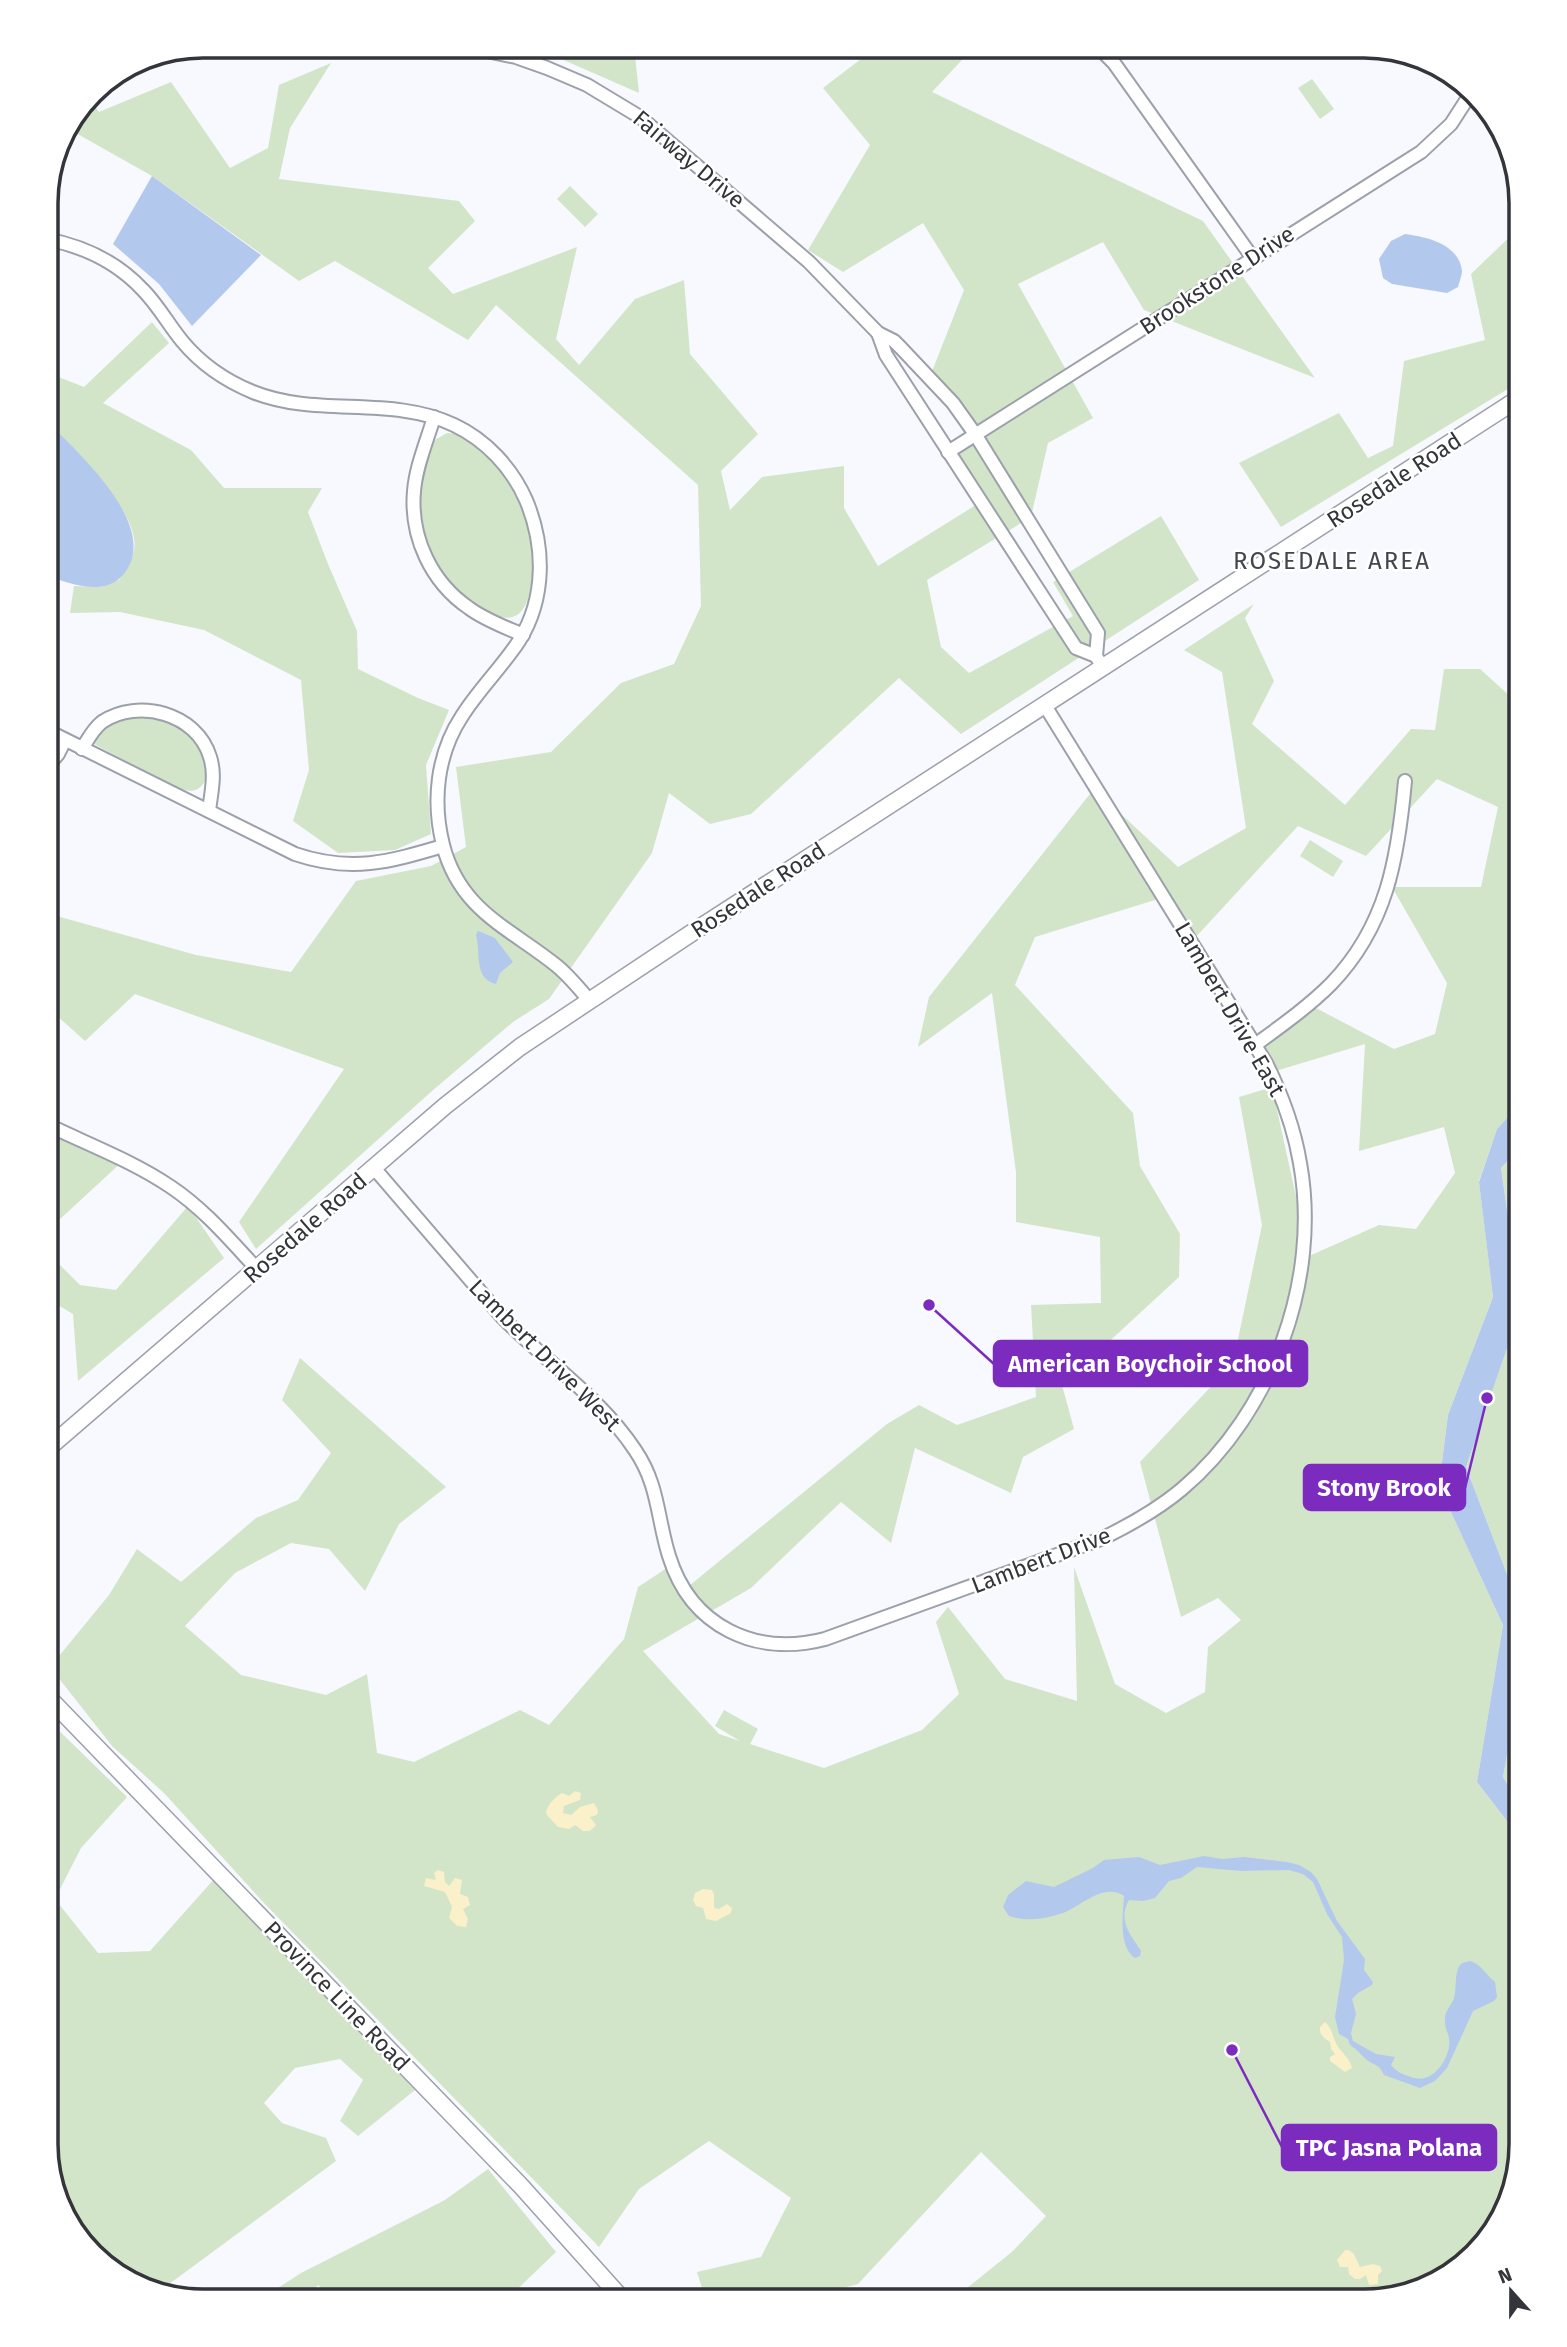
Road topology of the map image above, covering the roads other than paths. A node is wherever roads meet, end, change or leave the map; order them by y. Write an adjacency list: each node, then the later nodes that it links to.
1 (519, 58): 6 (street, Fairway Drive)
2 (1109, 58): 5 (street)
3 (1467, 100): 5 (street, Brookstone Drive)
4 (58, 241): 8 (street)
5 (1252, 257): 9 (street, Brookstone Drive)
6 (878, 333): 9 (street, Fairway Drive); 10 (street, Fairway Drive)
7 (1509, 405): 12 (street, Rosedale Road)
8 (434, 417): 11 (street); 11 (street)
9 (975, 434): 10 (street, Brookstone Drive); 12 (street, Fairway Drive)
10 (948, 452): 12 (street, Fairway Drive)
11 (523, 635): 20 (street)
12 (1099, 661): 13 (street, Rosedale Road)
13 (1044, 704): 21 (street, Rosedale Road); 22 (street, Lambert Drive East)
14 (58, 736): 15 (street)
15 (65, 740): 16 (street); 17 (street)
16 (82, 749): 19 (street); 19 (street)
17 (58, 754)
18 (1405, 781): 22 (street)
19 (209, 811): 20 (street)
20 (443, 846): 21 (street)
21 (589, 1000): 24 (street, Rosedale Road)
22 (1255, 1045): 27 (street, Lambert Drive East)
23 (58, 1130): 25 (street)
24 (374, 1168): 25 (street, Rosedale Road); 28 (street, Lambert Drive West)
25 (257, 1269): 26 (street, Rosedale Road)
26 (58, 1440)
27 (1216, 1455): 28 (street, Lambert Drive)
28 (846, 1631)
29 (58, 1707): 30 (street, Province Line Road)
30 (613, 2289)

